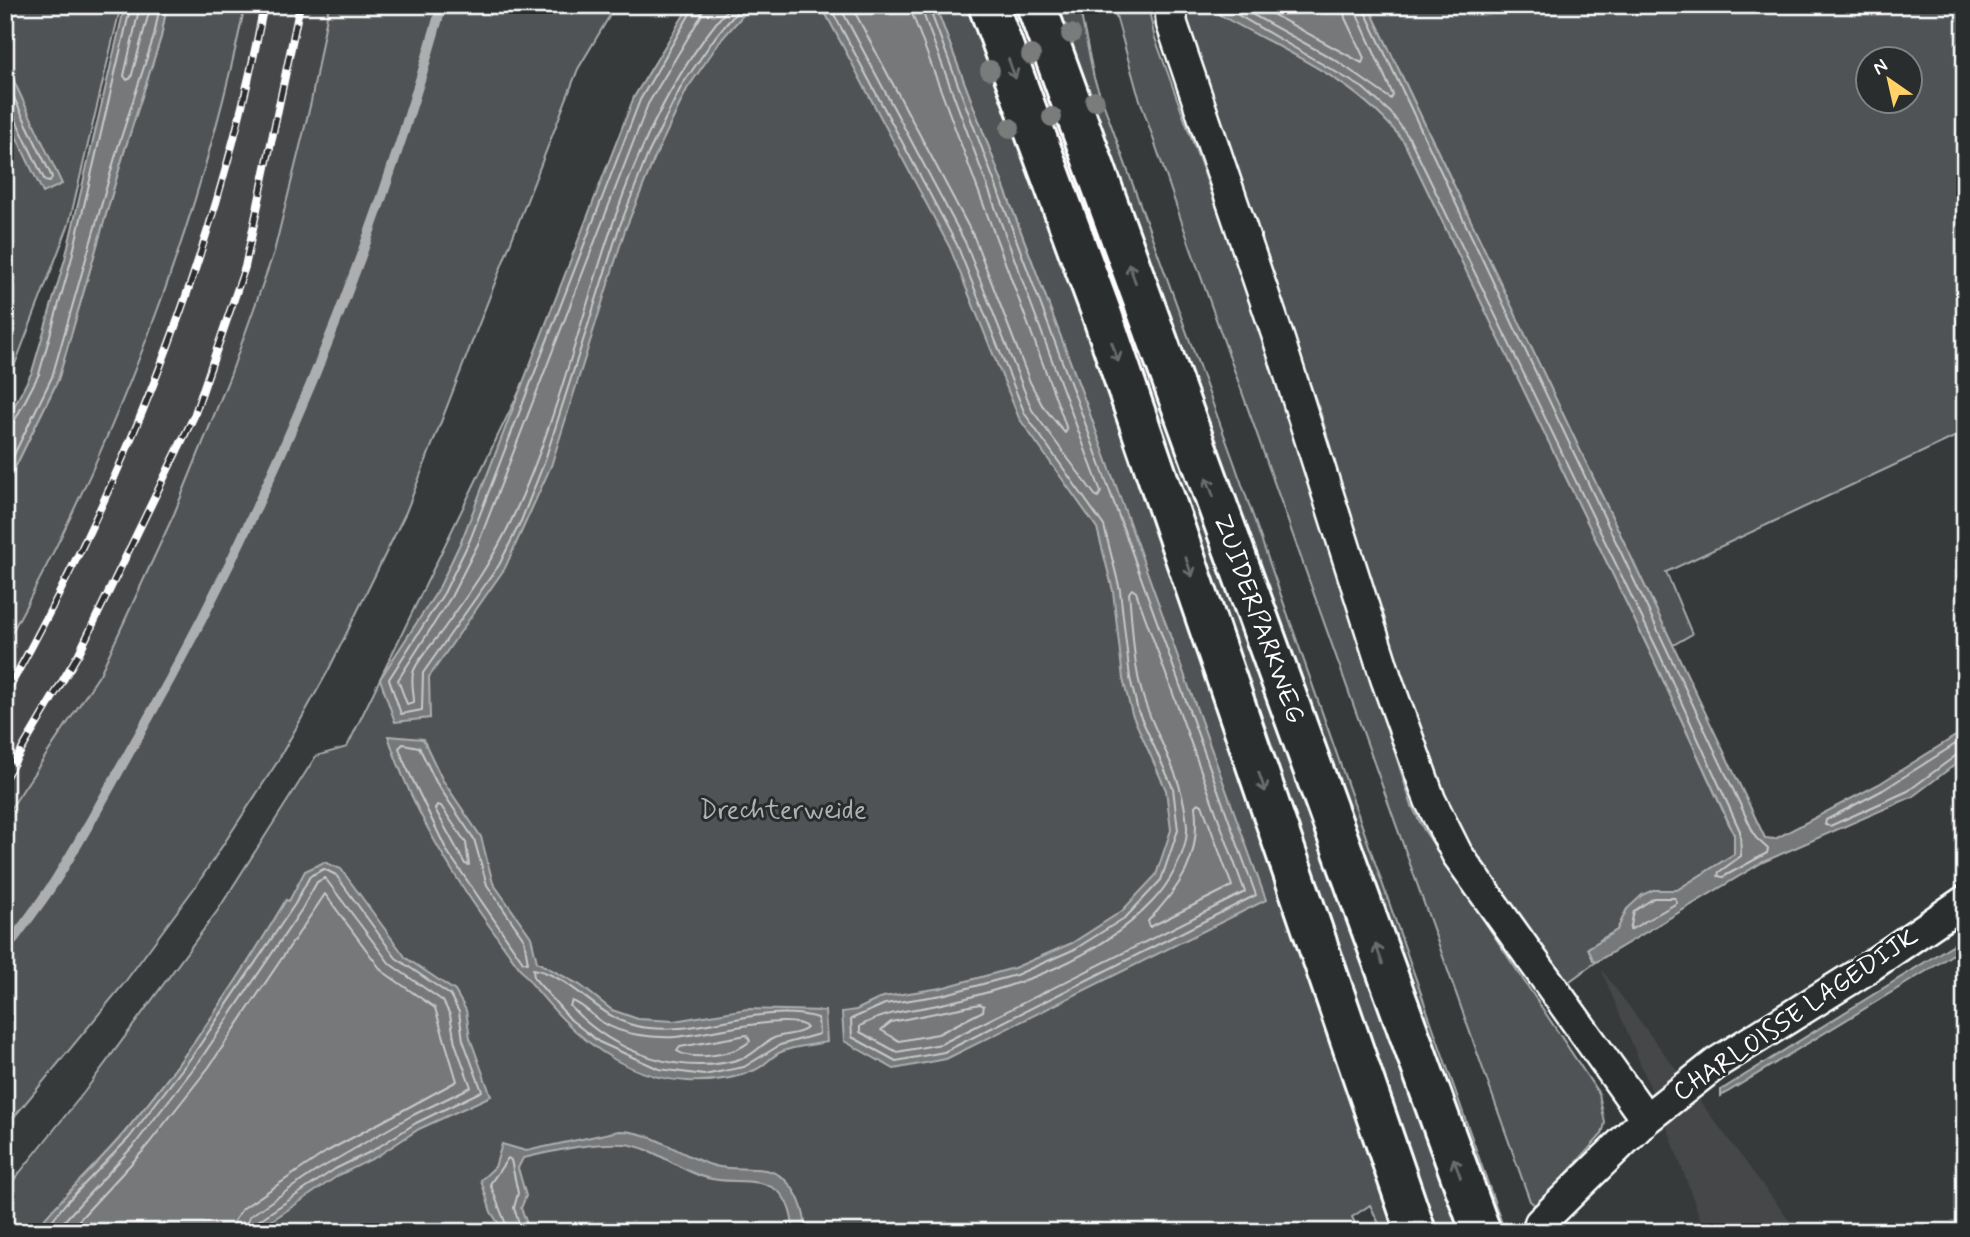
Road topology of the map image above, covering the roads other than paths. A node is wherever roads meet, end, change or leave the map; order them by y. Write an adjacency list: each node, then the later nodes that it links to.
1 (988, 5): 7 (main road, ZUIDERPARKWEG, one-way to 7)
2 (1036, 5): 8 (main road, ZUIDERPARKWEG, one-way to 2)
3 (1170, 5): 5 (street)
4 (1965, 901): 5 (street, CHARLOISSE LAGEDIJK)
5 (1646, 1119): 6 (street, CHARLOISSE LAGEDIJK)
6 (1540, 1223)
7 (1416, 1232)
8 (1480, 1232)

